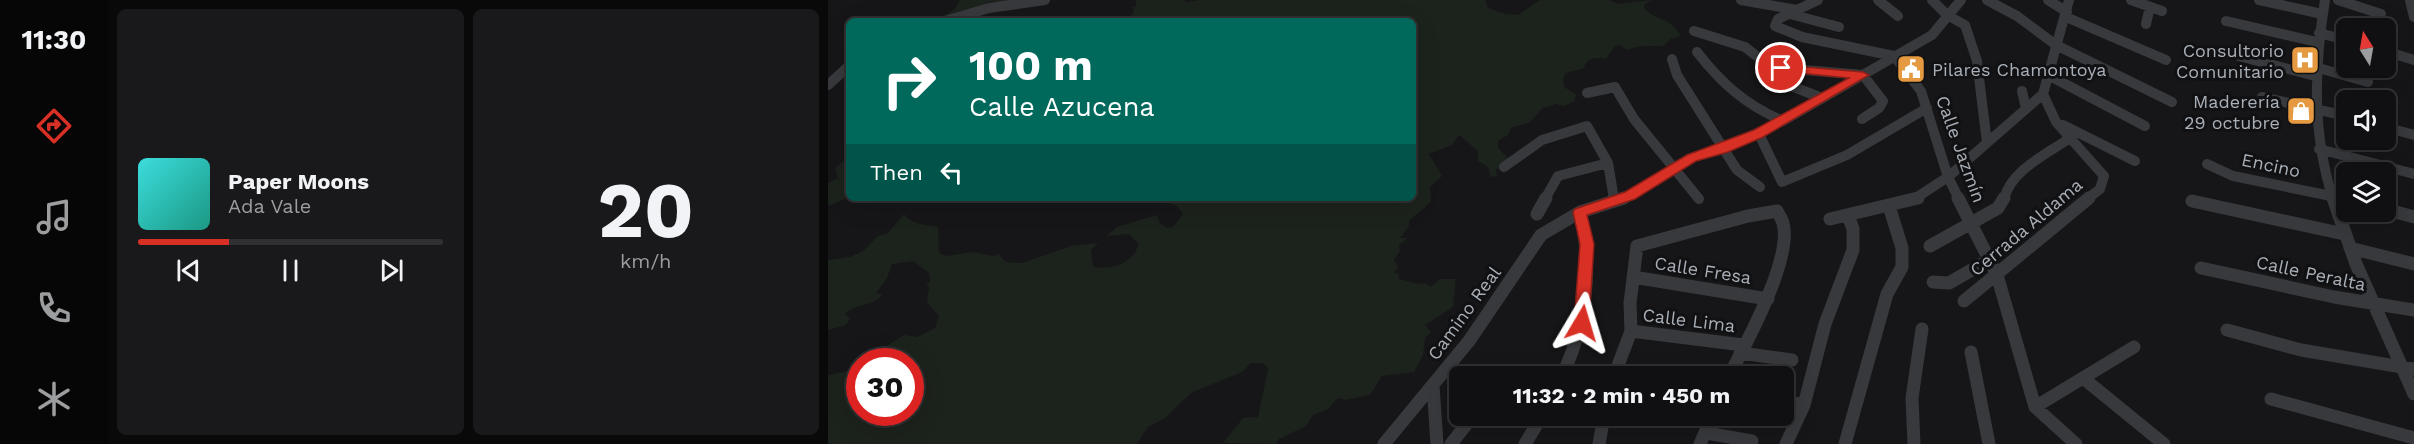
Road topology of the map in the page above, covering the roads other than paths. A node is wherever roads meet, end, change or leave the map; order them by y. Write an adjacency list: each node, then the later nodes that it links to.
1 (1045, 0): 24 (street)
2 (1741, 0): 17 (street)
3 (1818, 0): 17 (street)
4 (1878, 0): 22 (street)
5 (1932, 0): 21 (street)
6 (1961, 0): 21 (street, Camino Real)
7 (1987, 0): 31 (street)
8 (2048, 0): 18 (street)
9 (2069, 0): 18 (street)
10 (2131, 0): 15 (street)
11 (2259, 0): 19 (street)
12 (2325, 0): 19 (street)
13 (2338, 0): 20 (street)
14 (2410, 0): 23 (street)
15 (2150, 7): 16 (street); 26 (street)
16 (2162, 11)
17 (1794, 12): 27 (street); 35 (street)
18 (2067, 14): 31 (street); 37 (street)
19 (2322, 14): 29 (street)
20 (2381, 14)
21 (1947, 15): 35 (street, Camino Real); 64 (street)
22 (1898, 16)
23 (2414, 17)
24 (955, 18)
25 (2226, 21): 29 (street)
26 (2146, 24)
27 (1839, 27)
28 (1694, 31): 41 (street)
29 (2318, 38): 30 (street); 40 (street)
30 (2336, 39)
31 (2056, 45): 42 (street); 51 (street)
32 (1697, 52): 57 (street)
33 (2223, 52): 40 (street)
34 (2396, 54): 38 (street)
35 (1894, 56): 41 (street, Camino Real); 52 (street, Calle Jazmín)
36 (1672, 59): 65 (street)
37 (2166, 60)
38 (2414, 60)
39 (846, 69): 44 (street)
40 (2315, 72): 43 (street); 53 (street)
41 (1863, 75): 50 (street, Camino Real); 56 (street)
42 (2050, 76): 48 (street); 59 (street)
43 (2368, 82)
44 (828, 85)
45 (1791, 86): 50 (street)
46 (2022, 91): 54 (street)
47 (1587, 93): 71 (street)
48 (2043, 93): 54 (street); 58 (street)
49 (2262, 97): 53 (street)
50 (1822, 98): 57 (street, Camino Real)
51 (2172, 102)
52 (1927, 108): 61 (street); 73 (street, Calle Jazmín)
53 (2316, 108): 55 (street); 66 (street)
54 (2026, 109): 64 (street)
55 (2336, 113)
56 (1862, 119)
57 (1783, 121): 61 (street, Camino Real)
58 (2056, 122): 63 (street); 67 (street)
59 (2145, 126)
60 (2396, 130): 62 (street)
61 (1759, 134): 65 (street, Camino Real)
62 (2414, 135)
63 (2070, 138): 87 (street); 94 (street, Cerrada Aldama)
64 (1987, 143): 73 (street)
65 (1723, 149): 71 (street, Camino Real); 74 (street)
66 (2319, 149): 72 (street); 75 (street)
67 (2135, 161)
68 (1608, 163): 70 (street); 78 (street); 83 (street)
69 (2207, 164): 75 (street, Encino)
70 (1504, 167)
71 (1674, 167): 77 (street); 78 (street, Camino Real)
72 (2414, 174)
73 (1948, 177): 80 (street); 87 (street, Calle Jazmín)
74 (1760, 187)
75 (2330, 195): 76 (street, Encino); 88 (street)
76 (2336, 196)
77 (1699, 199)
78 (1614, 201): 81 (street, Camino Real)
79 (2192, 201): 88 (street)
80 (1889, 206): 84 (street); 131 (street)
81 (1580, 212): 108 (street); 113 (street, Camino Real)
82 (2396, 212): 85 (street)
83 (1537, 214)
84 (1848, 215): 86 (street); 117 (street)
85 (2414, 217)
86 (1830, 219)
87 (1970, 223): 89 (street); 91 (street, Calle Jazmín)
88 (2344, 234): 90 (street)
89 (1930, 246)
90 (2350, 248): 92 (street); 99 (street)
91 (1989, 260): 94 (street, Calle Jazmín); 96 (street)
92 (2414, 264)
93 (2201, 268): 99 (street, Calle Peralta)
94 (1997, 275): 98 (street, Cerrada Aldama); 118 (street, Calle Jazmín)
95 (1633, 277): 97 (street, Calle Fresa); 97 (street); 103 (street)
96 (1933, 282)
97 (1768, 299): 105 (street)
98 (1964, 301)
99 (2373, 304): 100 (street, Calle Peralta); 111 (street)
100 (2414, 310)
101 (1922, 328): 132 (street)
102 (2227, 330): 111 (street)
103 (1631, 331): 105 (street, Calle Lima); 109 (street)
104 (2134, 347): 112 (street)
105 (1742, 349): 107 (street, Calle Lima); 110 (street)
106 (1971, 352): 133 (street)
107 (1792, 360)
108 (1567, 366)
109 (1618, 366)
110 (1734, 366)
111 (2409, 368): 114 (street)
112 (2083, 378): 118 (street); 135 (street)
113 (1433, 385): 126 (street, Camino Real); 127 (street)
114 (2414, 394)
115 (2271, 399): 122 (street)
116 (1794, 403): 117 (street)
117 (1804, 405): 130 (street)
118 (2035, 407): 134 (street)
119 (1465, 426): 128 (street)
120 (1537, 426): 125 (street)
121 (1602, 426): 129 (street)
122 (2414, 438)
123 (1703, 439): 124 (street)
124 (1752, 441)
125 (1529, 443)
126 (1384, 444)
127 (1437, 444)
128 (1451, 444)
129 (1599, 444)
130 (1786, 444)
131 (1845, 444)
132 (1914, 444)
133 (1989, 444)
134 (2076, 444)
135 (2164, 444)

